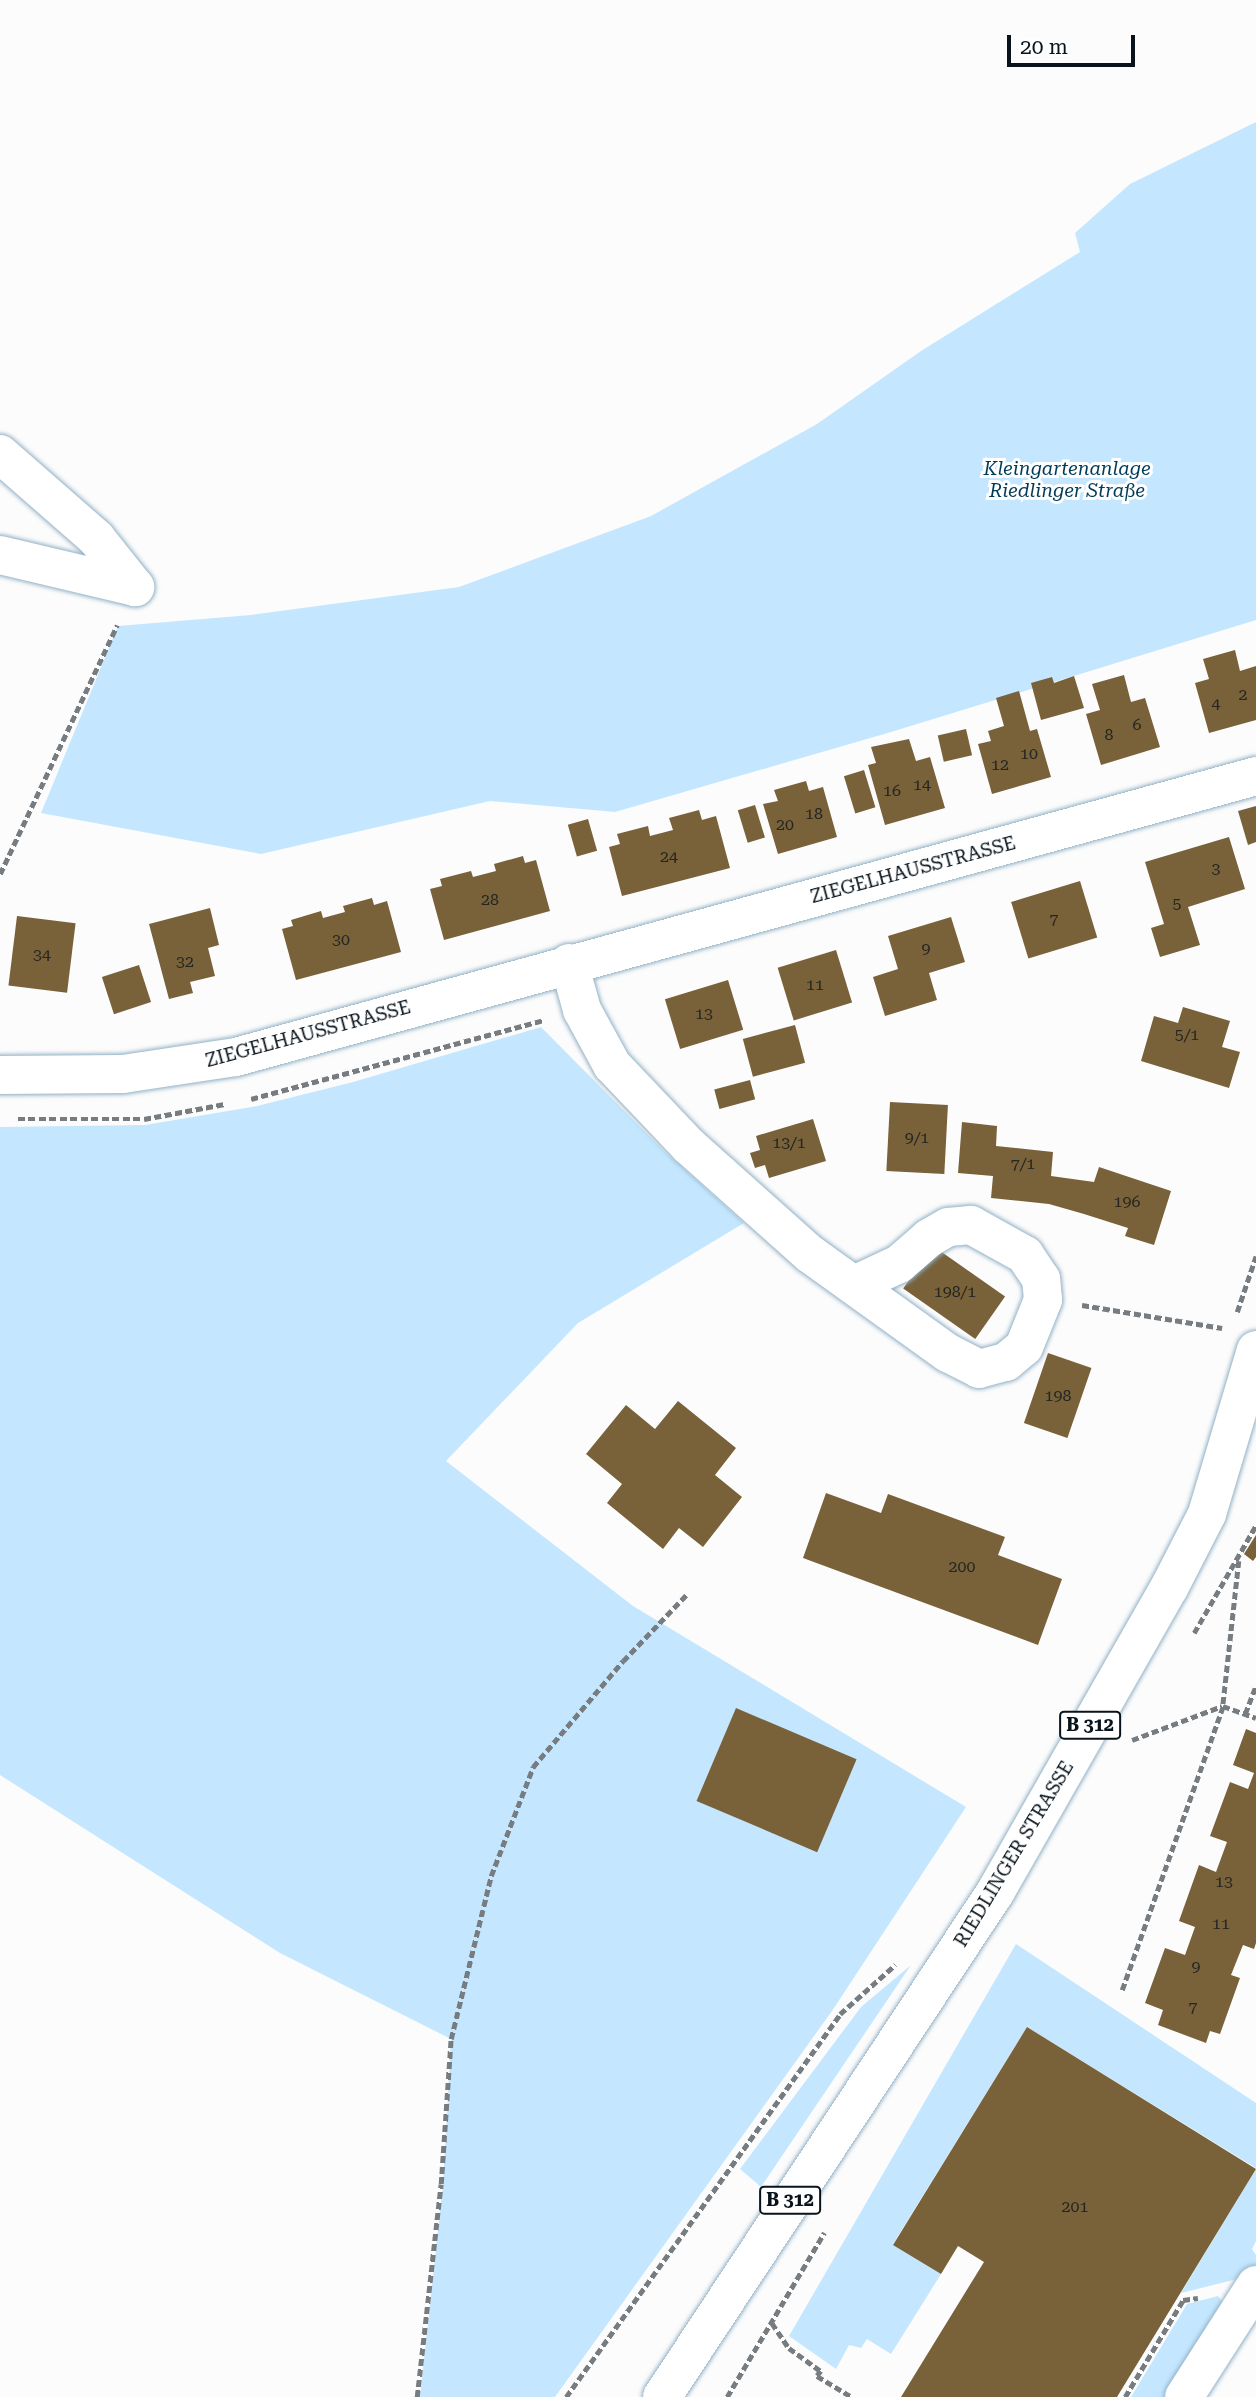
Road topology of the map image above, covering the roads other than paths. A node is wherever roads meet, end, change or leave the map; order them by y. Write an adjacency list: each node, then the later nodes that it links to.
1 (0, 454): 2 (street)
2 (0, 555)
3 (1256, 776): 4 (street, ZIEGELHAUSSTRASSE)
4 (569, 963): 5 (street, ZIEGELHAUSSTRASSE); 6 (street)
5 (0, 1075)
6 (854, 1285): 6 (street)
7 (1244, 1340): 9 (street, RIEDLINGER STRASSE / B 312)
8 (1256, 2285): 10 (street)
9 (662, 2397)
10 (1184, 2397)

